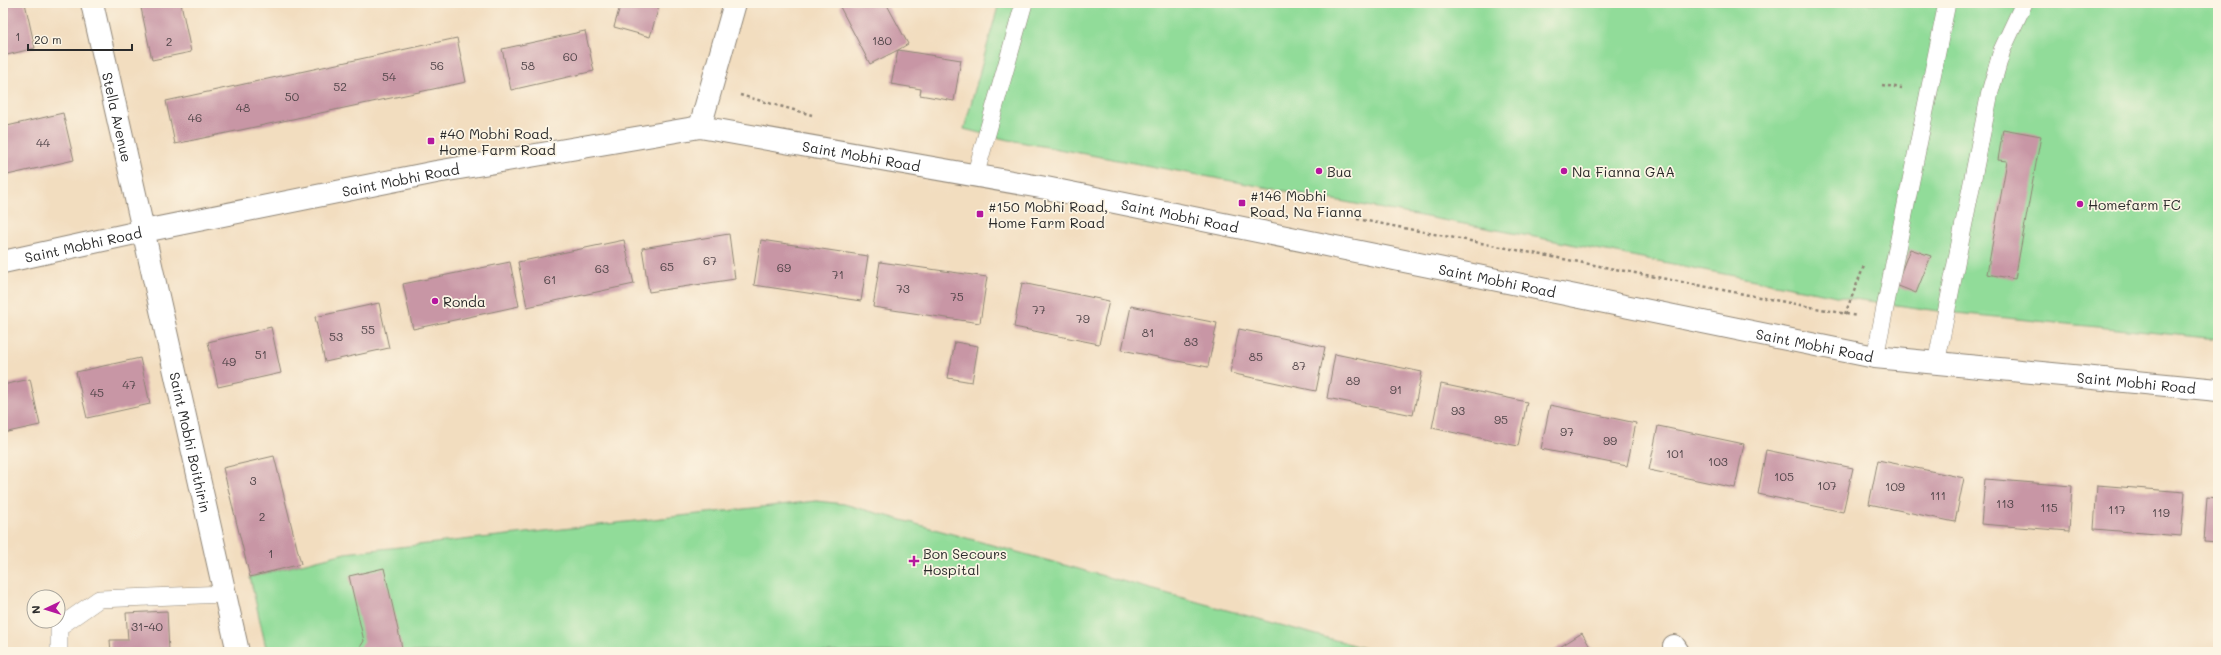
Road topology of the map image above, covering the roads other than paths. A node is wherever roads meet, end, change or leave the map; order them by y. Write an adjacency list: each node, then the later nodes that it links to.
1 (92, 3): 8 (main road, Stella Avenue)
2 (735, 3): 6 (main road)
3 (1024, 3): 7 (lane)
4 (1947, 3): 10 (lane)
5 (2024, 3): 11 (lane)
6 (700, 127): 7 (main road, Saint Mobhi Road); 8 (main road, Saint Mobhi Road)
7 (975, 176): 10 (main road, Saint Mobhi Road)
8 (144, 231): 9 (main road, Saint Mobhi Road); 13 (main road, Saint Mobhi Boithirin)
9 (3, 262)
10 (1875, 357): 11 (main road, Saint Mobhi Road)
11 (1936, 364): 12 (main road, Saint Mobhi Road)
12 (2218, 390)
13 (225, 594): 14 (lane); 15 (main road, Saint Mobhi Boithirin)
14 (59, 652)
15 (238, 652)

